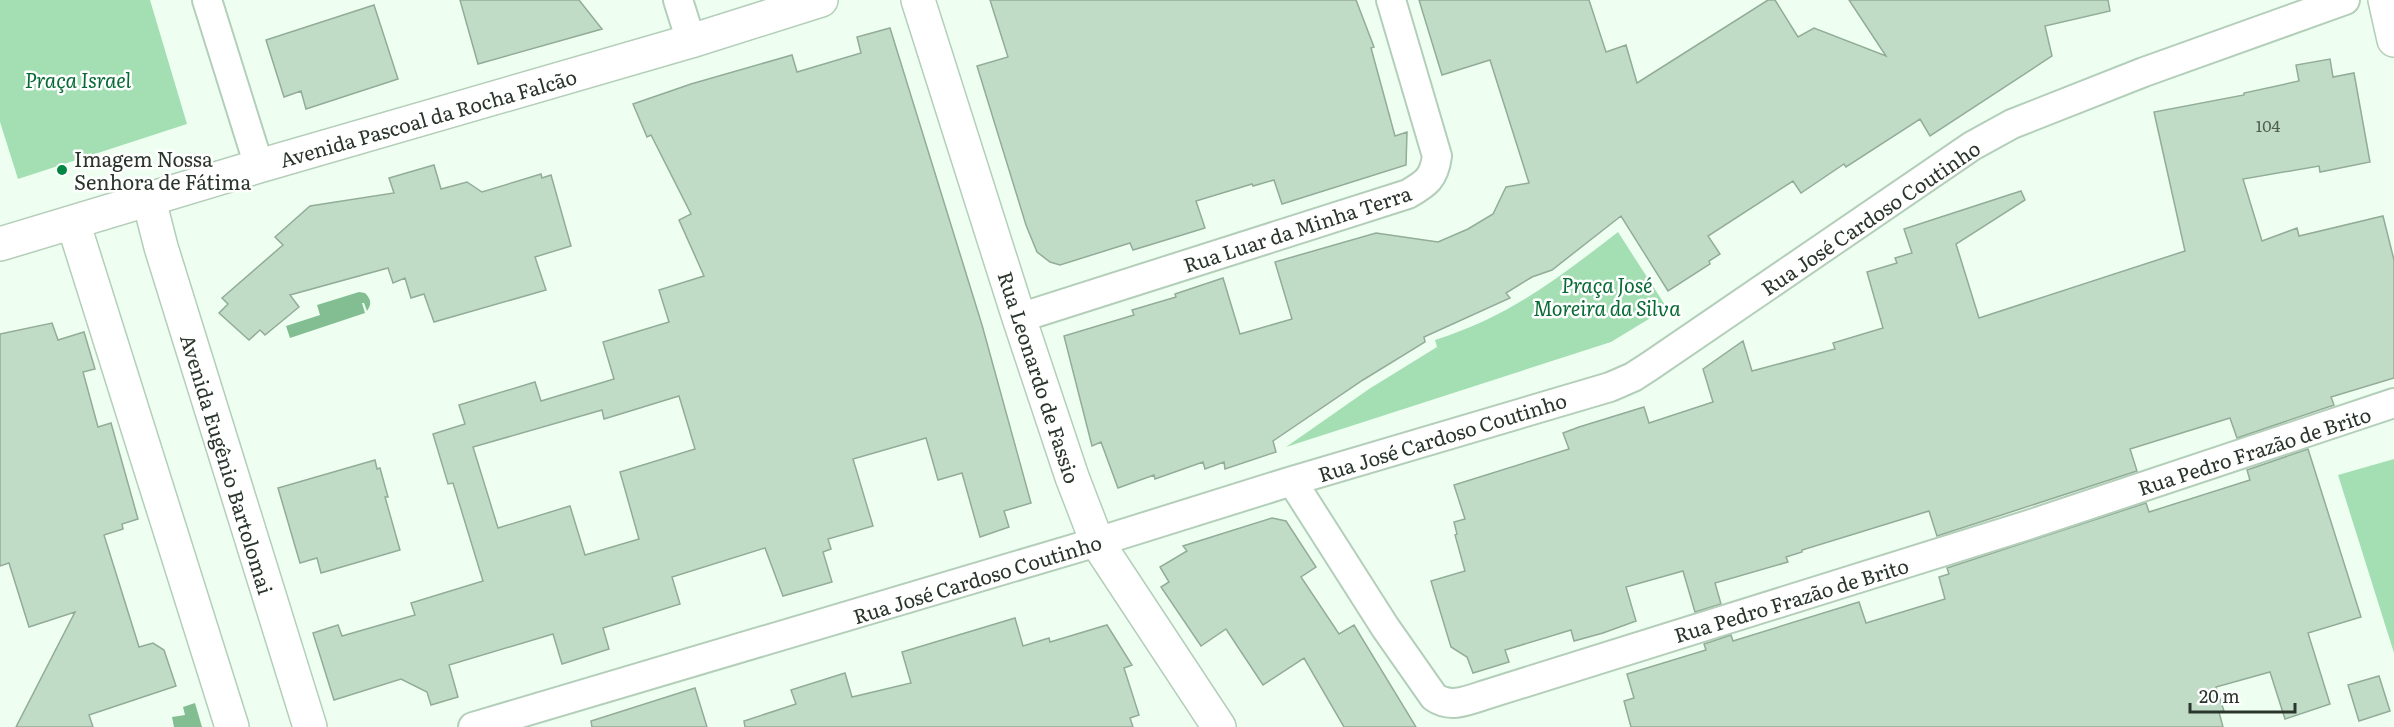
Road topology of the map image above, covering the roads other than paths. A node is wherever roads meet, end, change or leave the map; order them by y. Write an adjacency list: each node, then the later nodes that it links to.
1 (207, 0): 10 (street)
2 (678, 0): 9 (street)
3 (821, 0): 9 (street, Avenida Pascoal da Rocha Falcão)
4 (918, 0): 14 (street, Rua Leonardo de Fassio)
5 (1391, 0): 14 (street, Rua Luar da Minha Terra)
6 (2345, 0): 16 (street, Rua José Cardoso Coutinho)
7 (2385, 0): 8 (street)
8 (2394, 40)
9 (691, 41): 10 (street, Avenida Pascoal da Rocha Falcão)
10 (259, 166): 11 (street, Avenida Pascoal da Rocha Falcão)
11 (149, 200): 12 (street, Avenida Pascoal da Rocha Falcão); 19 (street, Avenida Eugênio Bartolomai)
12 (73, 222): 13 (street, Avenida Pascoal da Rocha Falcão); 18 (street)
13 (0, 244)
14 (1019, 318): 17 (street, Rua Leonardo de Fassio)
15 (2394, 404): 16 (street, Rua Pedro Frazão de Brito)
16 (1292, 481): 17 (street, Rua José Cardoso Coutinho)
17 (1097, 542): 20 (street, Rua José Cardoso Coutinho); 21 (street, Rua Leonardo de Fassio)
18 (232, 727)
19 (310, 727)
20 (473, 727)
21 (1219, 727)

